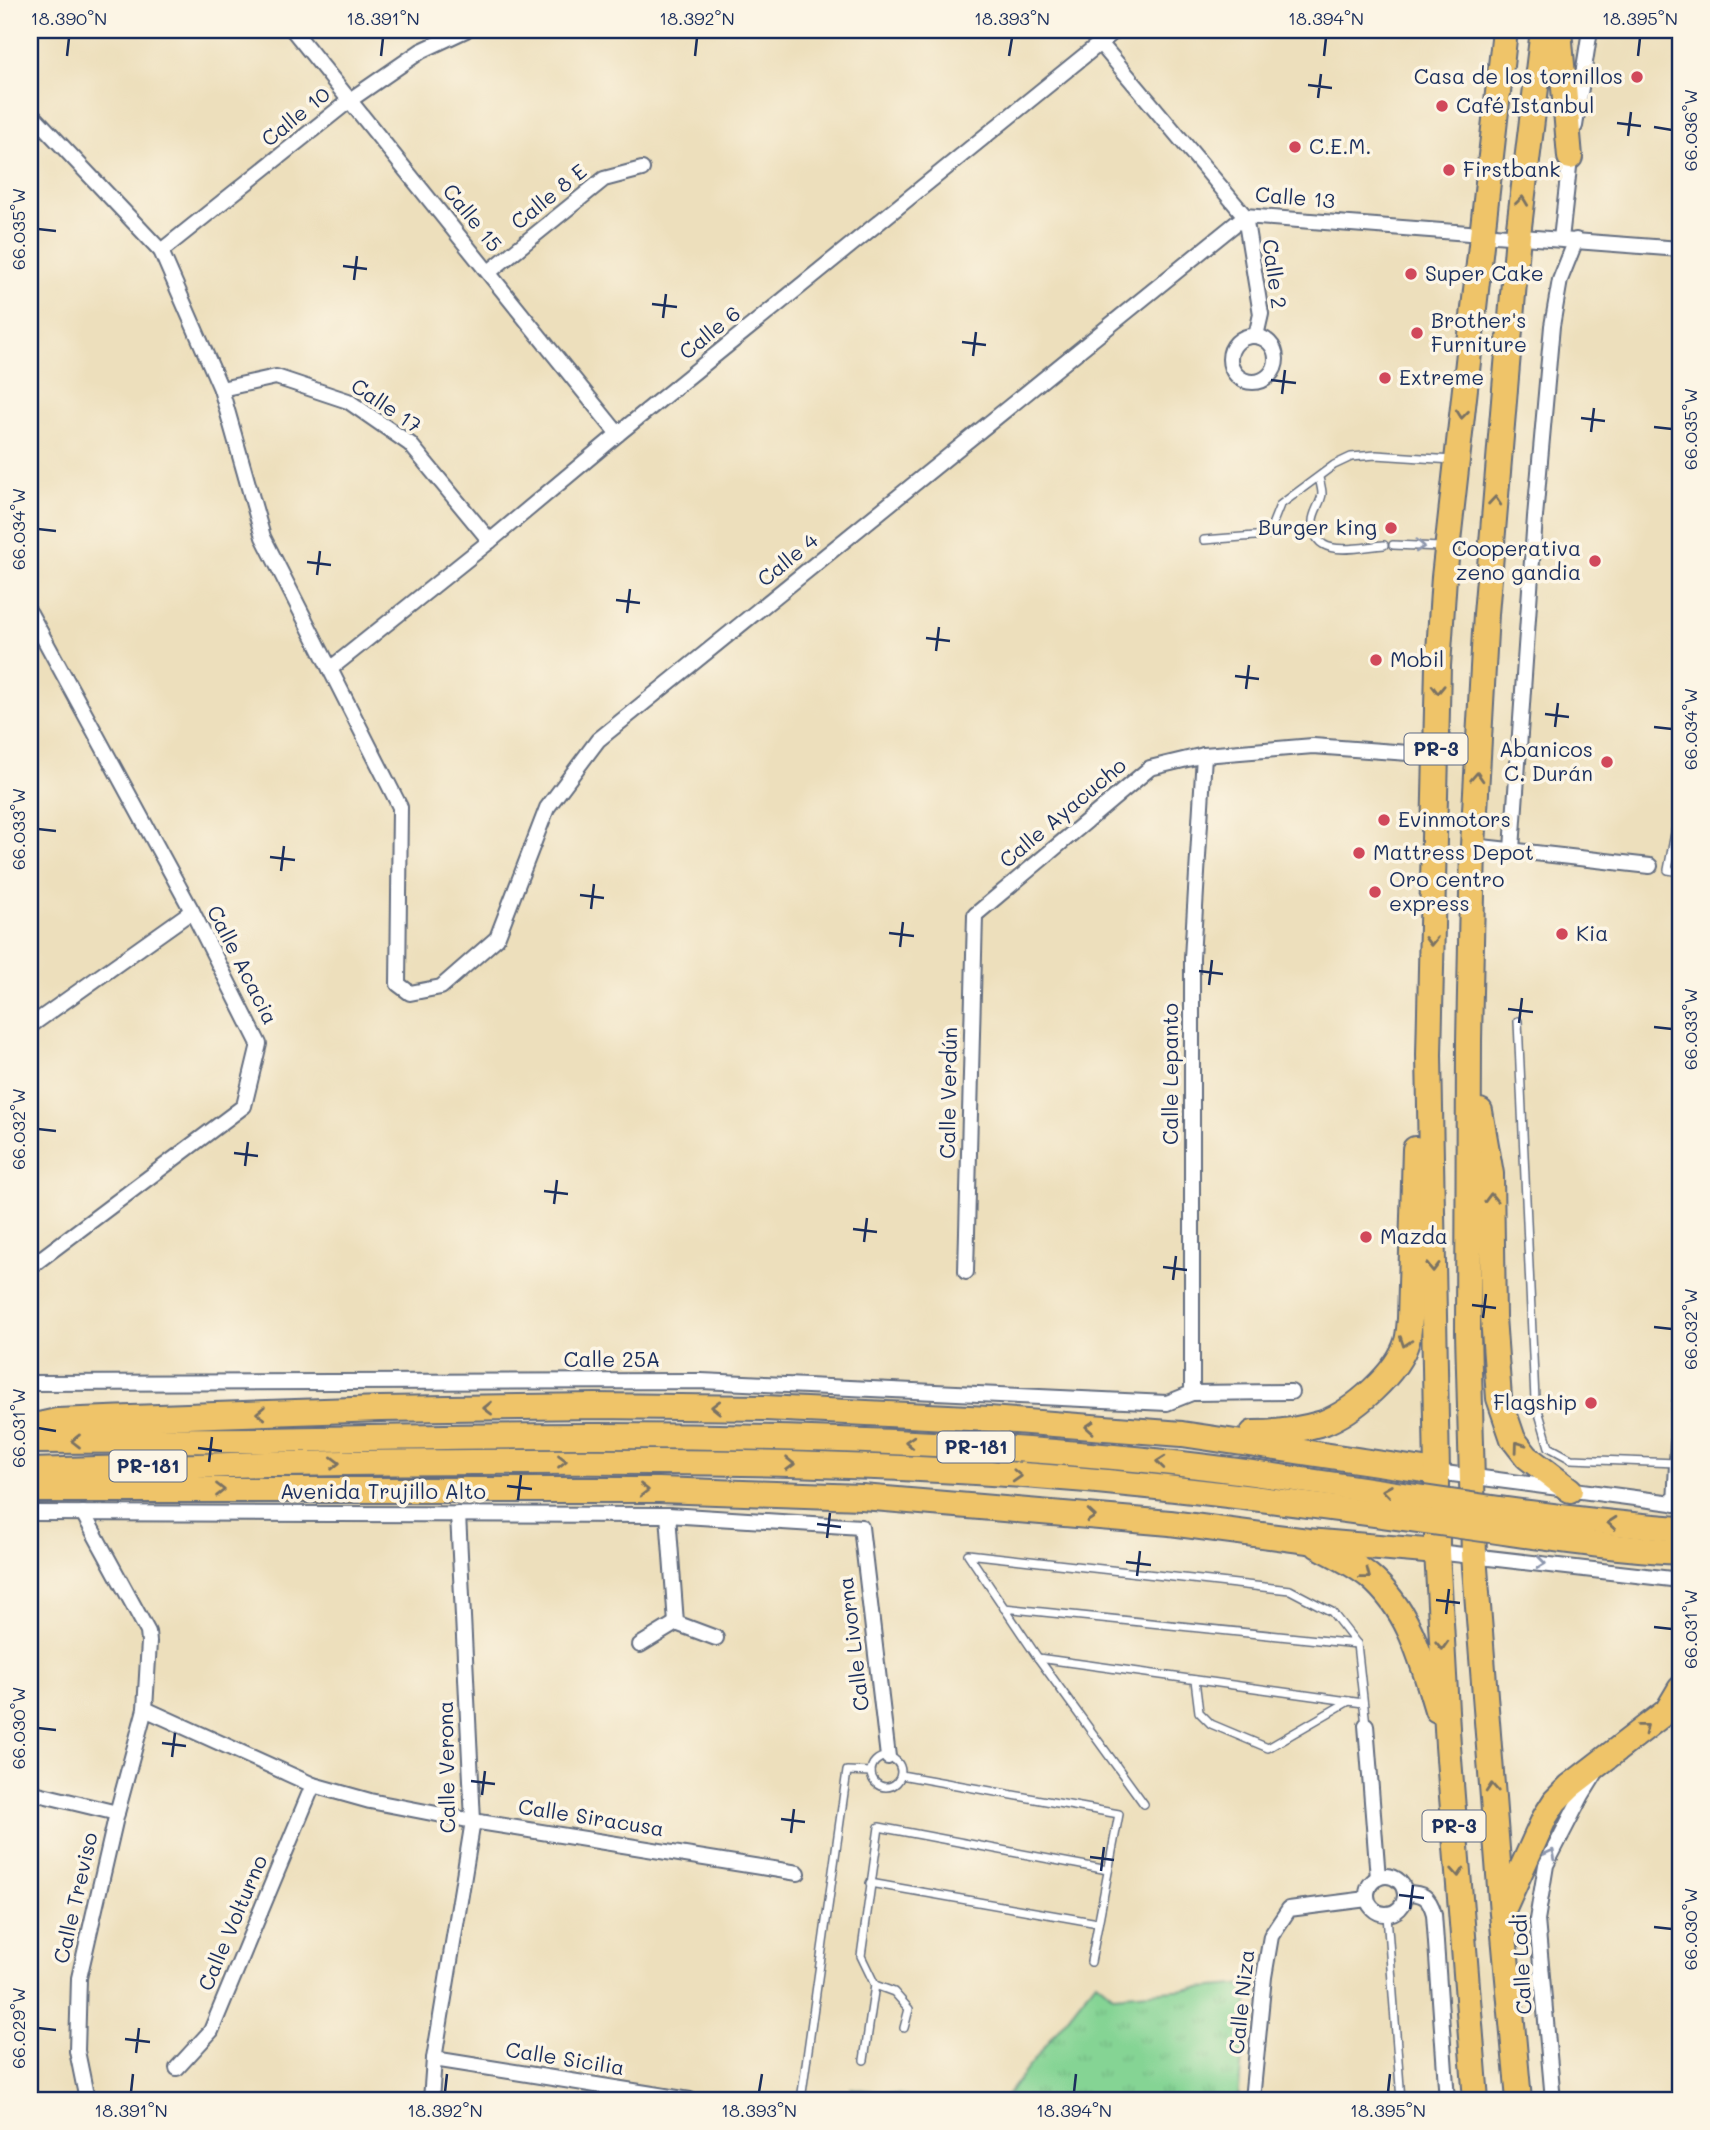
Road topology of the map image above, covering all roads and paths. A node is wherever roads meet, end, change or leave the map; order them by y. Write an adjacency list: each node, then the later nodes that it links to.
1 (293, 30): 9 (street, Calle 15)
2 (466, 30): 9 (street, Calle 10)
3 (1116, 30): 8 (street, Calle 6)
4 (1505, 30): 14 (highway, PR-3)
5 (1544, 30): 15 (highway, PR-3, one-way to 5)
6 (1559, 30): 11 (highway)
7 (1590, 30): 11 (street)
8 (1100, 43): 13 (street, Calle 13); 22 (street, Calle 6)
9 (350, 100): 18 (street, Calle 10); 19 (street, Calle 15)
10 (30, 112): 18 (street)
11 (1570, 157): 16 (street)
12 (642, 169): 19 (street, Calle 8 E)
13 (1245, 216): 14 (street, Calle 13); 20 (street, Calle 2); 31 (street, Calle 4)
14 (1482, 233): 15 (street, Calle 13); 23 (highway, PR-3, one-way to 23)
15 (1518, 235): 16 (street, Calle 13); 36 (highway, PR-3, one-way to 15)
16 (1569, 240): 17 (street, Calle 13); 37 (street)
17 (1680, 249)
18 (161, 251): 21 (street)
19 (489, 272): 22 (street, Calle 15)
20 (1255, 336)
21 (221, 389): 26 (street, Calle 17); 31 (street)
22 (618, 434): 26 (street, Calle 6)
23 (1457, 460): 24 (lane); 29 (highway, PR-3)
24 (1319, 478): 25 (lane); 27 (lane)
25 (1205, 540)
26 (490, 541): 31 (street, Calle 6)
27 (1384, 545)
28 (1393, 545): 29 (lane, one-way to 29)
29 (1447, 548): 33 (highway, PR-3, one-way to 33)
30 (30, 613): 40 (street, Calle Acacia)
31 (330, 669)
32 (1204, 755): 33 (street, Calle Ayacucho); 41 (street, Calle Ayacucho); 50 (street, Calle Lepanto)
33 (1436, 755): 45 (highway, PR-3, one-way to 45)
34 (1680, 815): 35 (lane)
35 (1678, 828): 39 (lane)
36 (1474, 846): 37 (street); 44 (highway, PR-3)
37 (1512, 849): 38 (street)
38 (1650, 866)
39 (1680, 872)
40 (192, 911): 43 (street); 46 (street, Calle Acacia)
41 (975, 915): 47 (street, Calle Verdún)
42 (1518, 1021): 56 (lane)
43 (30, 1026)
44 (1469, 1041): 59 (highway, PR-3); 61 (highway, one-way to 44)
45 (1429, 1055): 53 (highway, one-way to 53); 58 (highway, PR-3, one-way to 58)
46 (30, 1267)
47 (966, 1272)
48 (30, 1382): 50 (street, Calle 25A)
49 (1291, 1392): 50 (street, Calle 25A)
50 (1192, 1393)
51 (1680, 1403): 56 (street)
52 (30, 1427): 53 (highway, one-way to 52)
53 (1182, 1434): 58 (highway)
54 (30, 1441): 55 (highway, PR-181, one-way to 54)
55 (267, 1452): 57 (highway, PR-181); 68 (highway, PR-181, one-way to 55, bridge); 71 (highway, PR-181, one-way to 71, bridge)
56 (1677, 1464): 62 (street)
57 (30, 1471)
58 (1437, 1472): 59 (street); 70 (highway, PR-3)
59 (1470, 1476): 61 (street); 72 (highway, PR-3)
60 (30, 1490): 69 (highway, one-way to 69)
61 (1570, 1490): 62 (street)
62 (1678, 1504)
63 (30, 1513): 64 (street, Avenida Trujillo Alto)
64 (83, 1513): 65 (street, Avenida Trujillo Alto); 84 (street, Calle Treviso)
65 (458, 1514): 66 (street, Avenida Trujillo Alto); 95 (street, Calle Verona)
66 (668, 1515): 67 (street, Avenida Trujillo Alto); 75 (street)
67 (861, 1527): 87 (street, Calle Livorna)
68 (1680, 1529)
69 (1308, 1541): 70 (highway); 86 (highway, one-way to 86)
70 (1437, 1552): 72 (street); 86 (highway, PR-3, one-way to 86)
71 (1680, 1552)
72 (1474, 1555): 73 (street, one-way to 73); 102 (highway, PR-3, one-way to 72)
73 (1680, 1580)
74 (1004, 1608): 77 (lane); 77 (lane); 79 (lane)
75 (676, 1623): 76 (street); 78 (street)
76 (716, 1638)
77 (1357, 1644): 83 (lane)
78 (640, 1645)
79 (1038, 1658): 80 (lane); 93 (lane)
80 (1195, 1679): 82 (lane); 82 (lane)
81 (1680, 1689): 88 (highway, one-way to 81)
82 (1349, 1701): 83 (lane)
83 (1363, 1703): 85 (lane)
84 (145, 1709): 91 (street, Calle Siracusa); 94 (street, Calle Treviso)
85 (1366, 1725): 98 (street)
86 (1448, 1746): 120 (highway, PR-3, one-way to 120)
87 (888, 1757): 89 (lane); 90 (lane)
88 (1605, 1758): 102 (highway); 112 (street, Calle Lodi, one-way to 88)
89 (871, 1772): 90 (lane); 116 (lane)
90 (901, 1775): 96 (lane)
91 (313, 1785): 95 (street, Calle Siracusa); 110 (street, Calle Volturno)
92 (30, 1792): 94 (street)
93 (1144, 1804)
94 (117, 1814): 113 (street, Calle Treviso)
95 (473, 1821): 97 (street, Calle Siracusa); 108 (street, Calle Verona)
96 (1108, 1870): 99 (lane); 104 (lane)
97 (798, 1873)
98 (1378, 1878): 100 (street); 101 (street)
99 (870, 1883): 104 (lane); 106 (lane)
100 (1405, 1892): 103 (street); 119 (street)
101 (1367, 1899): 103 (street); 117 (street, Calle Niza)
102 (1502, 1913): 121 (highway, PR-3)
103 (1387, 1915): 118 (lane)
104 (1098, 1923): 105 (lane)
105 (1091, 1962)
106 (875, 1985): 107 (lane); 109 (lane)
107 (904, 2028)
108 (434, 2059): 111 (street, Calle Sicilia); 114 (street, Calle Verona)
109 (864, 2060)
110 (177, 2068)
111 (636, 2096): 115 (street, Calle Sicilia)
112 (1557, 2099)
113 (87, 2100)
114 (430, 2100)
115 (690, 2100)
116 (801, 2100)
117 (1252, 2100)
118 (1401, 2100)
119 (1447, 2100)
120 (1476, 2100)
121 (1520, 2100)

